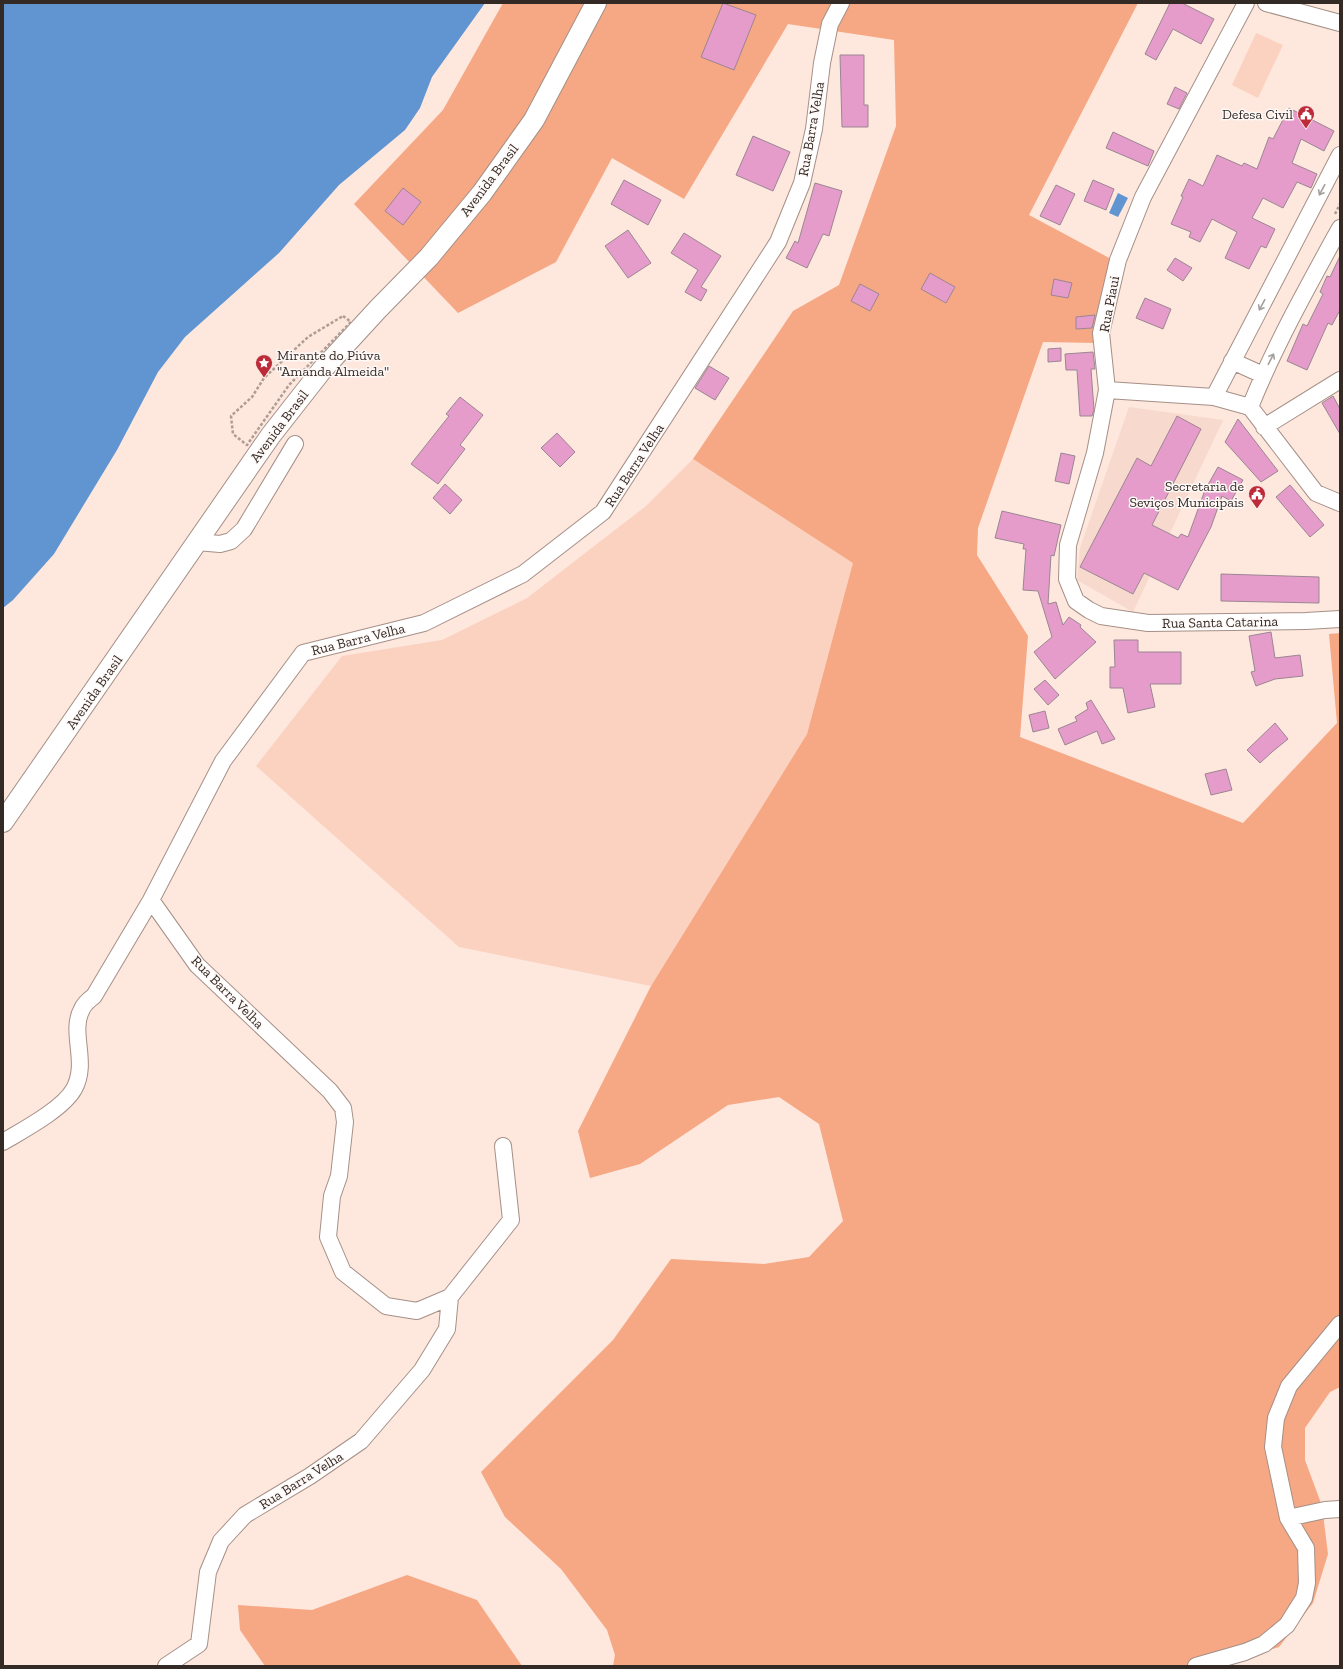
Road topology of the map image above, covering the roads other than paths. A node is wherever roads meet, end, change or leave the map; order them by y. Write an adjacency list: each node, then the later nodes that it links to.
1 (596, 3): 17 (main road, Avenida Brasil)
2 (841, 3): 21 (street, Rua Barra Velha)
3 (1246, 3): 11 (street, Rua Piaui)
4 (1266, 3): 5 (street)
5 (1340, 23)
6 (1340, 155): 8 (street, one-way to 8)
7 (1340, 228): 9 (street, one-way to 7)
8 (1232, 361): 9 (street); 12 (street)
9 (1263, 375): 13 (street)
10 (1340, 380): 14 (street)
11 (1108, 390): 12 (street); 18 (street, Rua Piaui)
12 (1214, 396): 13 (street)
13 (1250, 407): 14 (street)
14 (1264, 427): 16 (street)
15 (295, 444): 17 (street)
16 (1340, 503)
17 (196, 542): 20 (main road, Avenida Brasil)
18 (1100, 616): 19 (street, Rua Santa Catarina)
19 (1340, 619)
20 (3, 822)
21 (151, 900): 22 (street); 24 (street, Rua Barra Velha)
22 (3, 1142)
23 (503, 1146): 24 (street, Rua Barra Velha)
24 (450, 1297): 28 (street, Rua Barra Velha)
25 (1340, 1324): 27 (street)
26 (1340, 1509): 27 (street)
27 (1288, 1518): 29 (street)
28 (166, 1666)
29 (1196, 1666)

